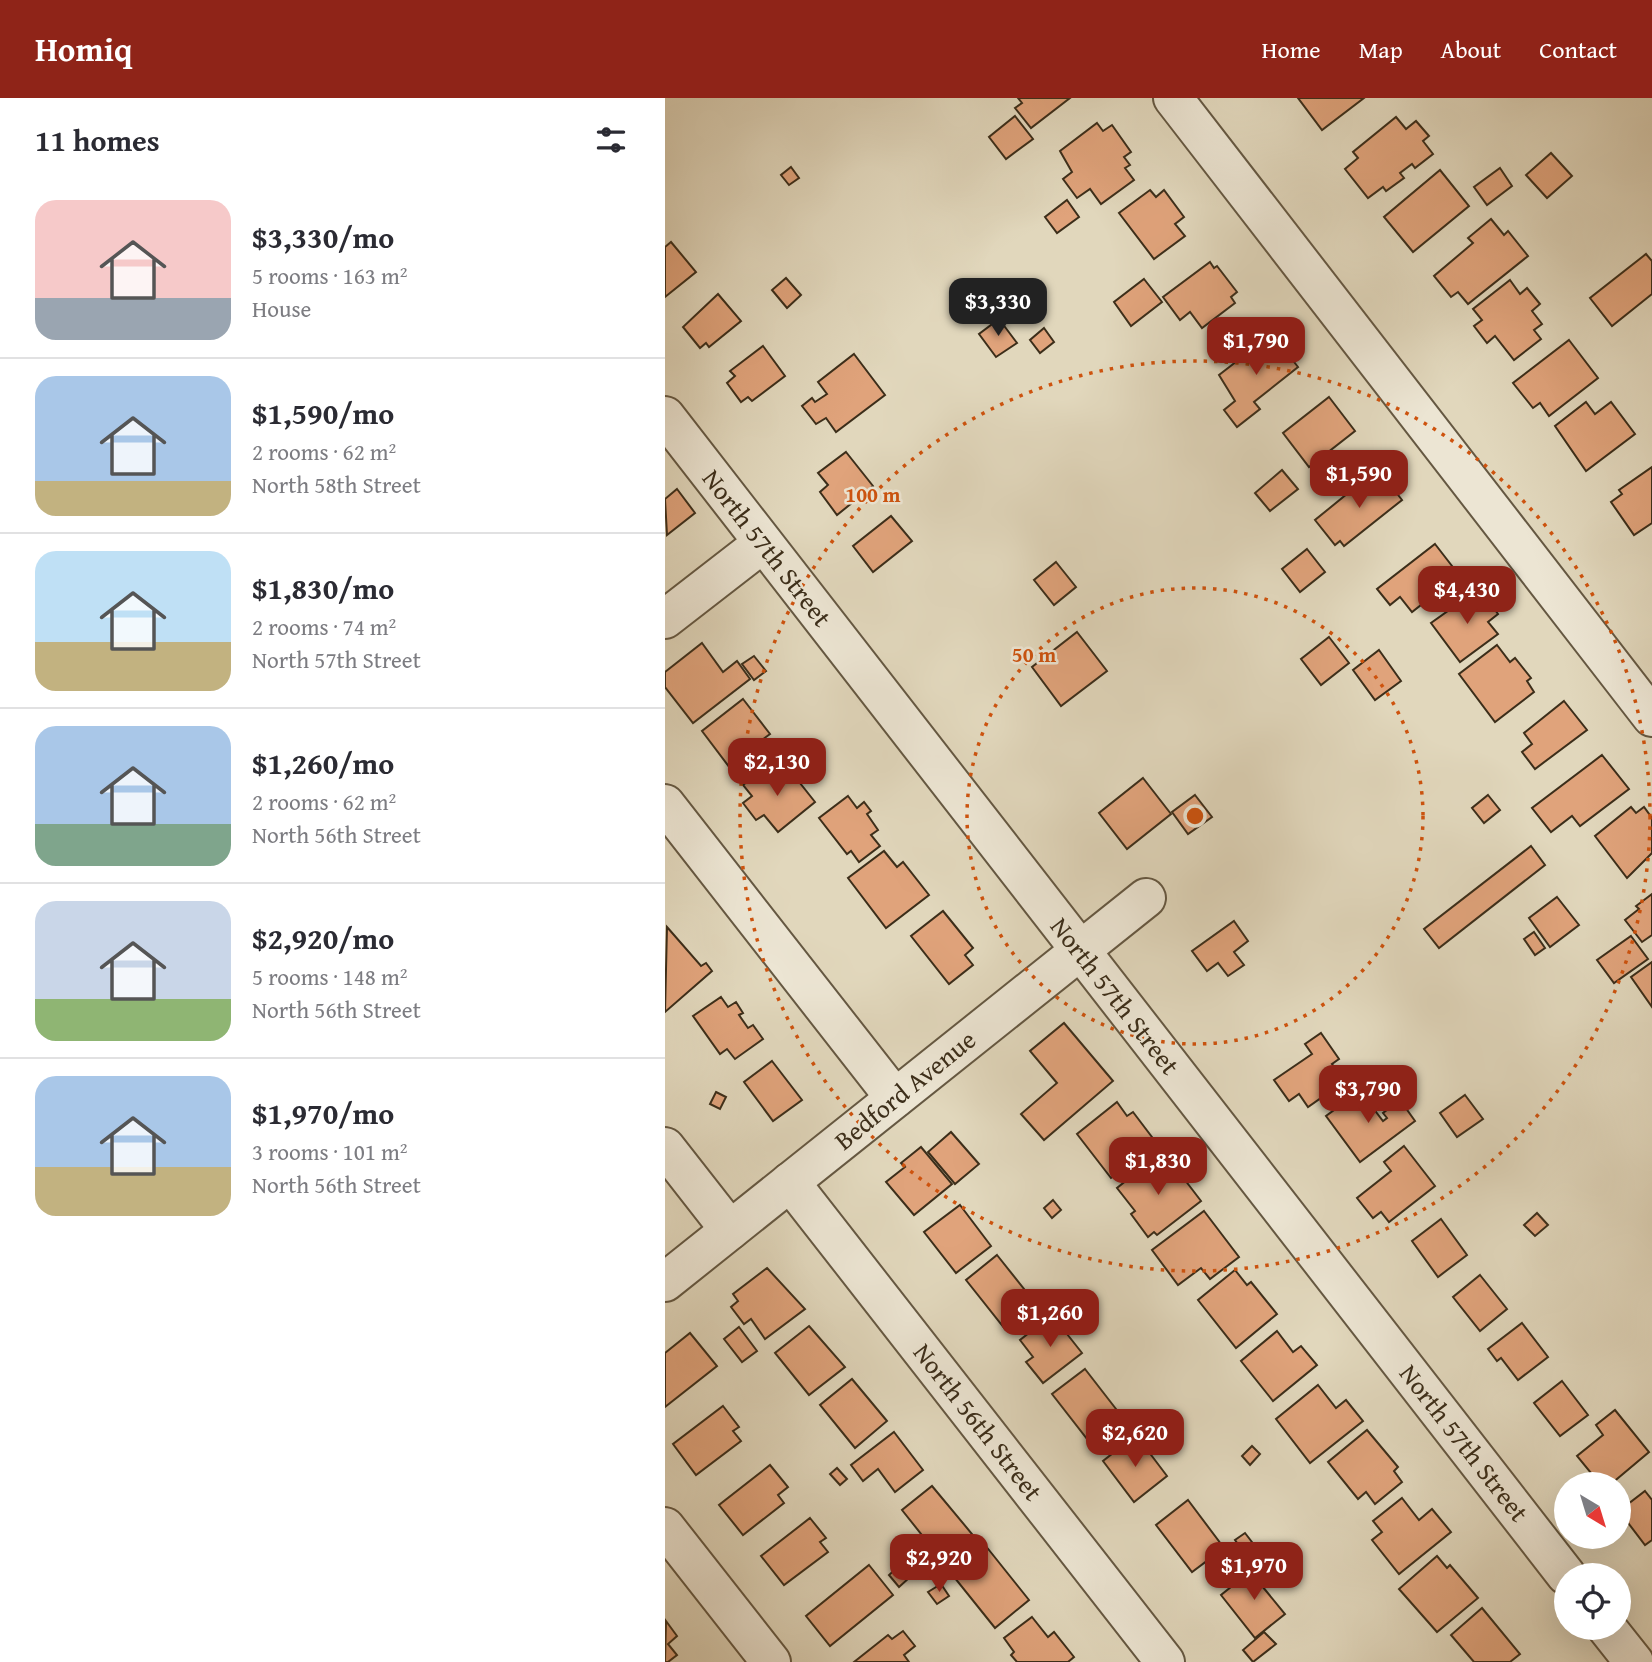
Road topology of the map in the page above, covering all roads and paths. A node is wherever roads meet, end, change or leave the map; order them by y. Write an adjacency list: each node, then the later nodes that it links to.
1 (1173, 98): 5 (street)
2 (665, 416): 3 (street, North 57th Street)
3 (763, 542): 4 (street); 8 (street, North 57th Street)
4 (665, 618)
5 (1652, 717)
6 (665, 804): 9 (street)
7 (1146, 898): 8 (street, Bedford Avenue)
8 (1080, 950): 9 (street, Bedford Avenue); 15 (street, North 57th Street)
9 (895, 1098): 11 (street, Bedford Avenue)
10 (665, 1147): 12 (street)
11 (790, 1182): 12 (street, Bedford Avenue); 18 (street, North 56th Street)
12 (730, 1230): 13 (street, Bedford Avenue)
13 (665, 1282)
14 (665, 1527): 17 (street)
15 (1557, 1563)
16 (1617, 1640): 19 (street)
17 (771, 1662)
18 (1165, 1662)
19 (1634, 1662)

